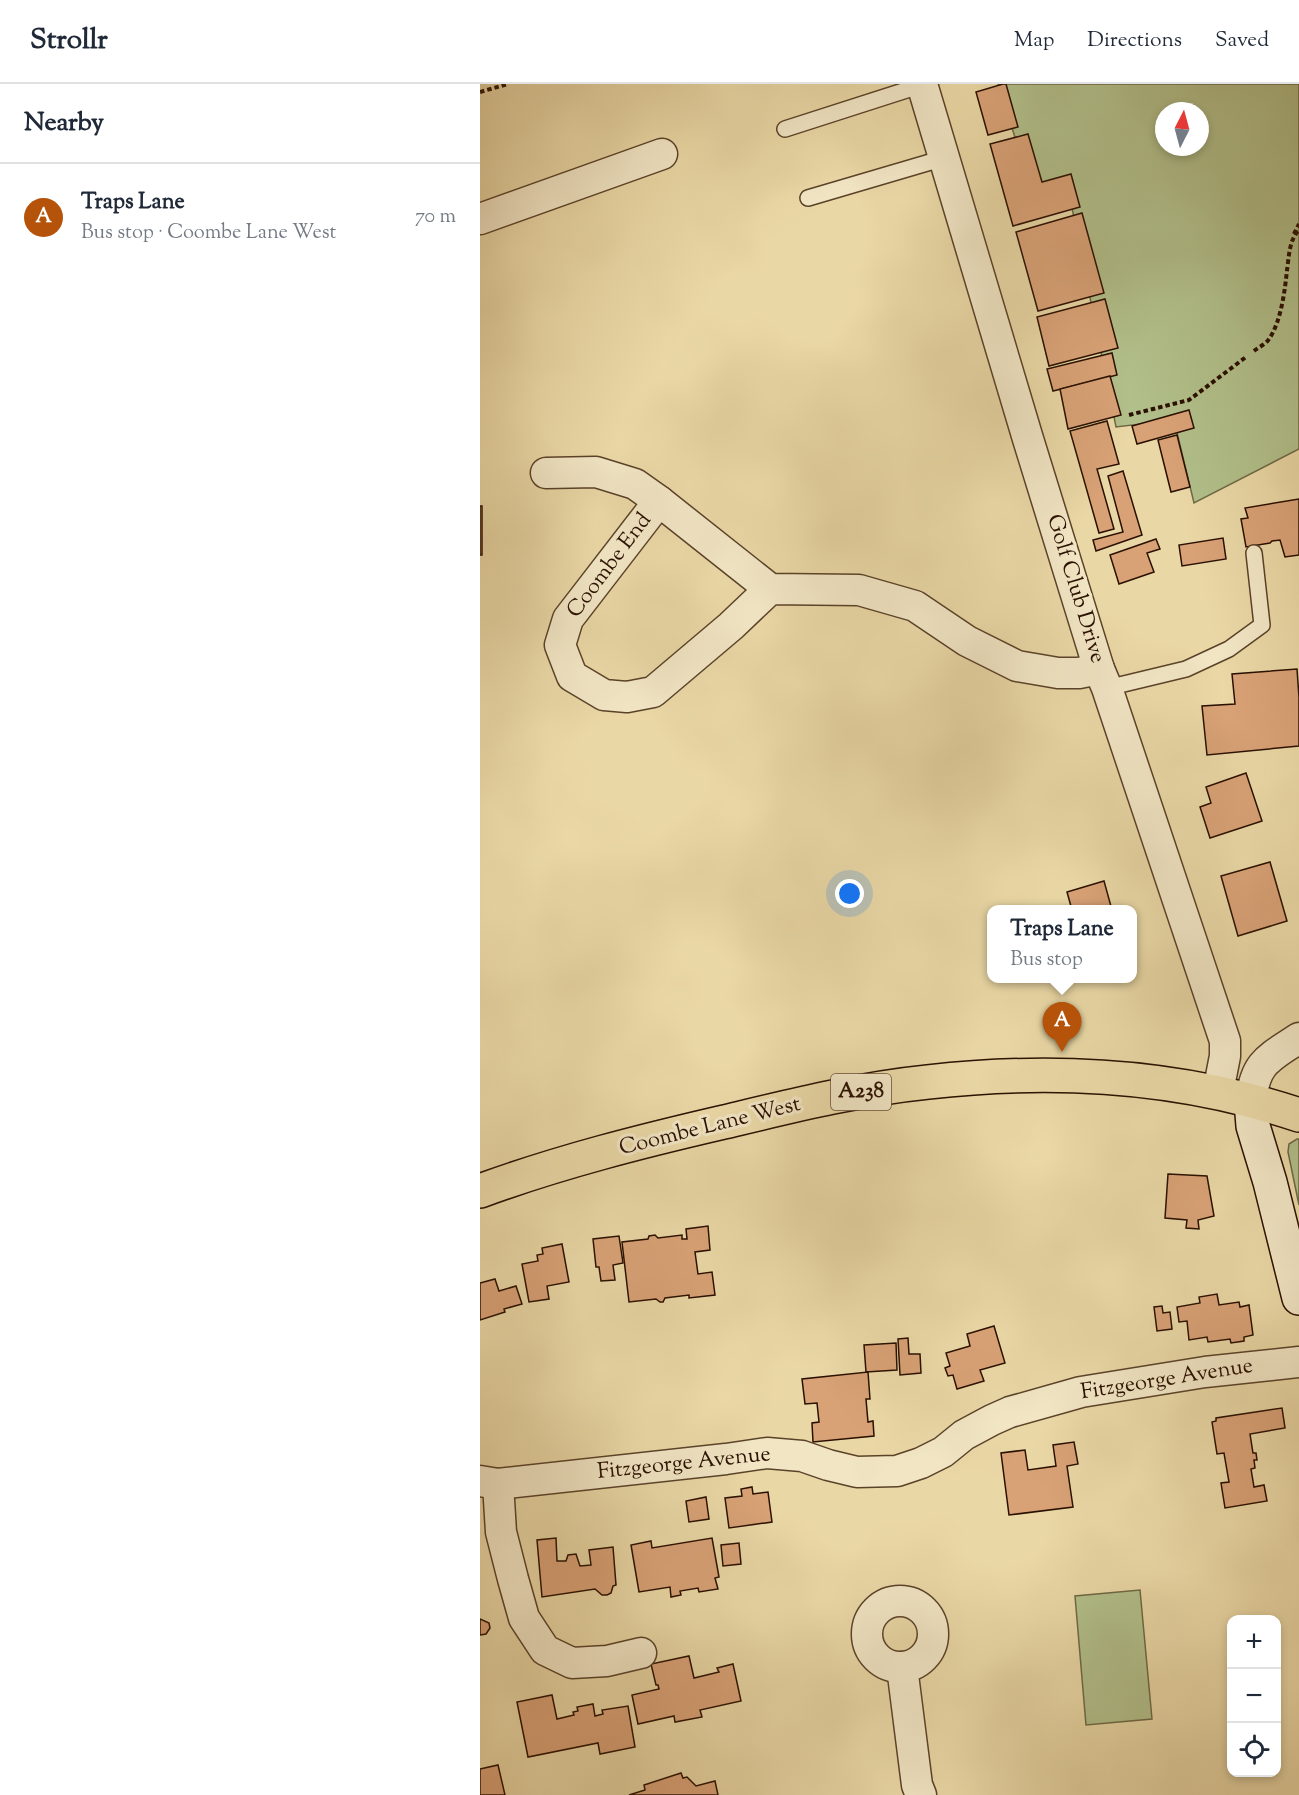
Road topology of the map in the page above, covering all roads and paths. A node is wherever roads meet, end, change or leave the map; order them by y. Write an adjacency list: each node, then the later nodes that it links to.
1 (508, 84): 3 (path)
2 (922, 84): 4 (lane); 6 (street, Golf Club Drive)
3 (480, 92)
4 (785, 129)
5 (662, 154): 8 (street)
6 (944, 158): 7 (lane); 19 (street, Golf Club Drive)
7 (808, 198)
8 (480, 219)
9 (1299, 224): 11 (path)
10 (1299, 230): 12 (path)
11 (1292, 240)
12 (1254, 351)
13 (1246, 357): 14 (path)
14 (1128, 415)
15 (546, 473): 16 (street, Coombe End)
16 (659, 501): 18 (street, Coombe End); 18 (street, Coombe End)
17 (1254, 553): 19 (lane)
18 (770, 589): 19 (street)
19 (1103, 678): 21 (street, Golf Club Drive)
20 (1299, 1038): 22 (street)
21 (1218, 1092): 22 (main road, Coombe Lane West / A238); 24 (main road, Coombe Lane West / A238)
22 (1251, 1101): 23 (main road, Coombe Lane West / A238); 25 (main road)
23 (1299, 1115)
24 (480, 1191)
25 (1299, 1298)
26 (1299, 1362): 27 (street, Fitzgeorge Avenue)
27 (489, 1482): 28 (street)
28 (641, 1653)
29 (902, 1667): 30 (street)
30 (921, 1795)

